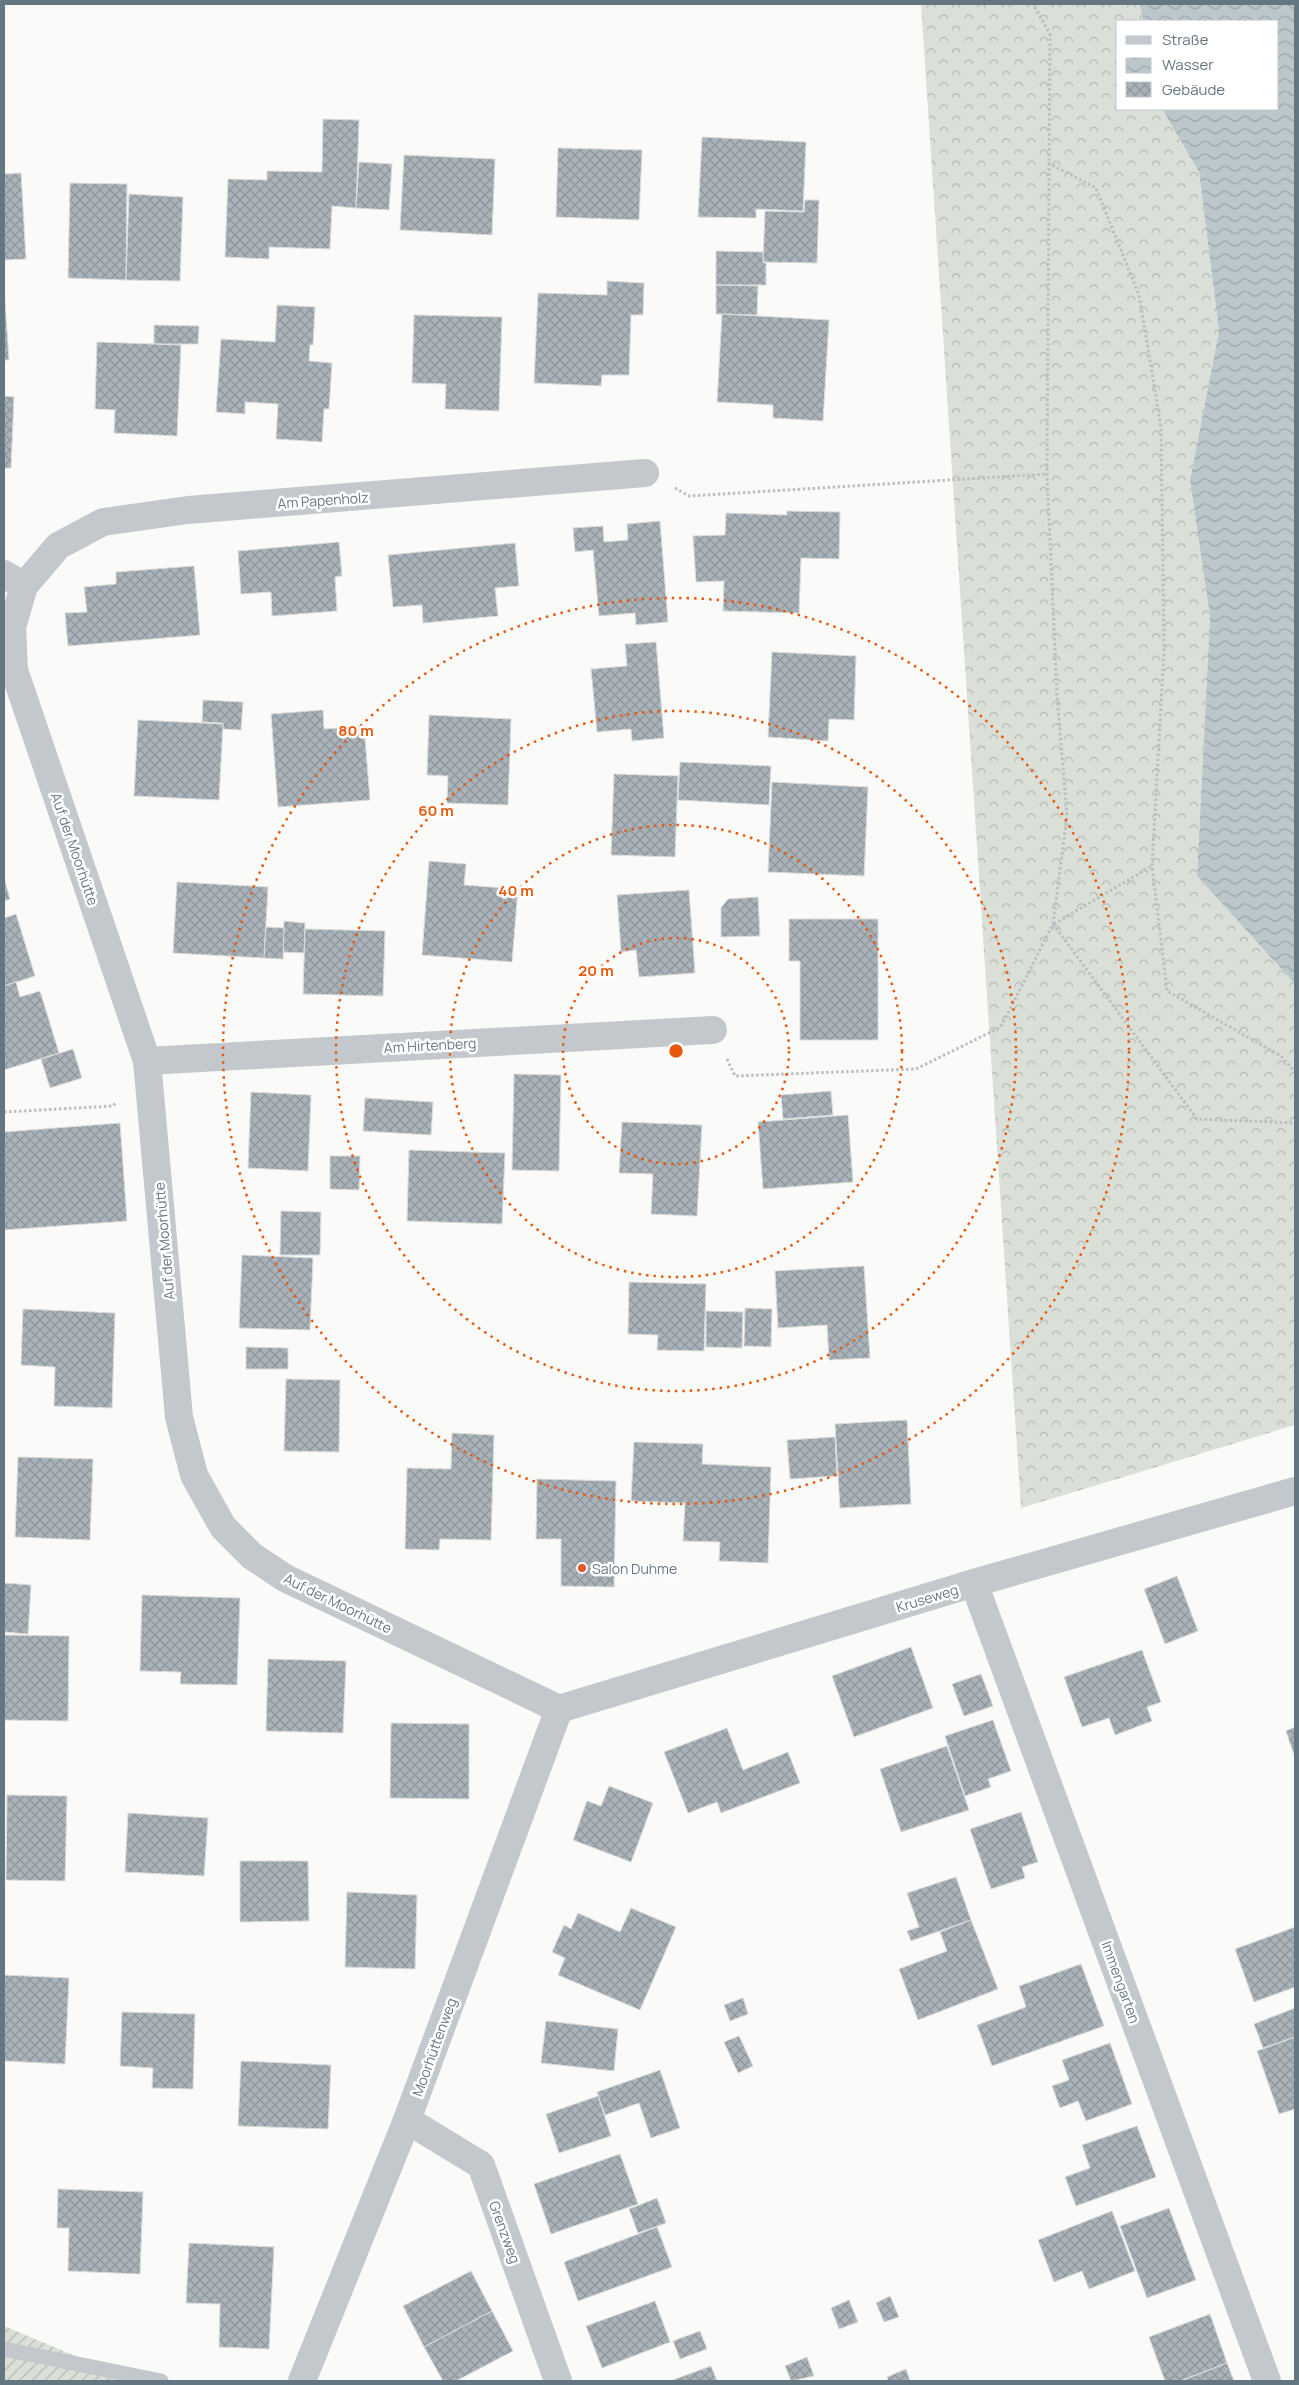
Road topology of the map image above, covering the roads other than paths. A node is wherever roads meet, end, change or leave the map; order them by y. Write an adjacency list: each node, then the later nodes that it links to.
1 (645, 473): 2 (street, Am Papenholz)
2 (14, 580): 4 (street, Auf der Moorhütte)
3 (713, 1030): 4 (street, Am Hirtenberg)
4 (147, 1060): 7 (street, Auf der Moorhütte)
5 (1295, 1491): 6 (street, Kruseweg)
6 (974, 1583): 7 (street, Kruseweg); 13 (street, Immengarten)
7 (560, 1709): 8 (street, Moorhüttenweg)
8 (407, 2120): 11 (street, Moorhüttenweg); 12 (street, Grenzweg)
9 (4, 2349): 10 (lane)
10 (162, 2381)
11 (302, 2381)
12 (558, 2381)
13 (1267, 2381)

